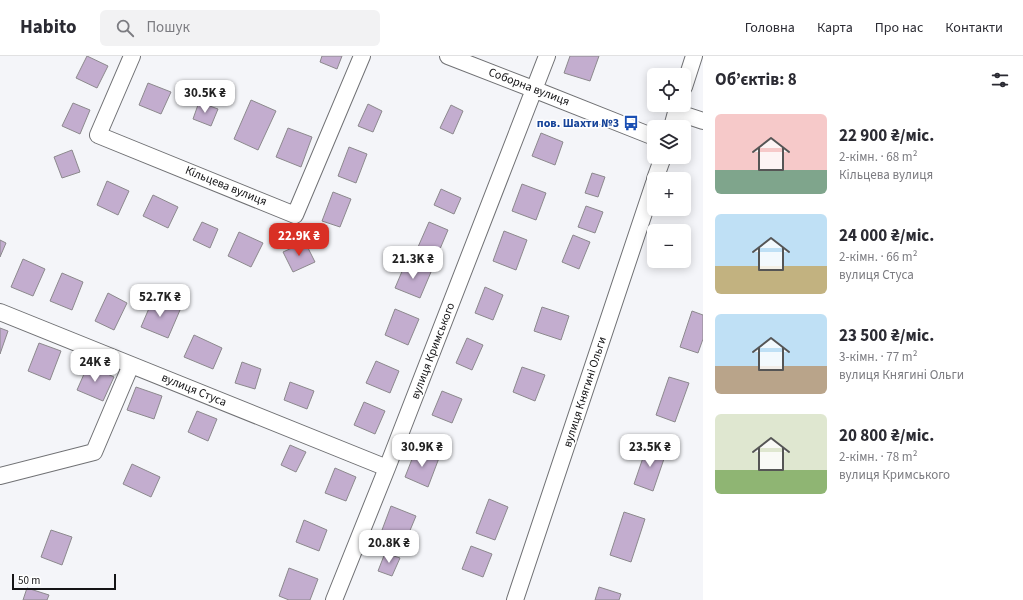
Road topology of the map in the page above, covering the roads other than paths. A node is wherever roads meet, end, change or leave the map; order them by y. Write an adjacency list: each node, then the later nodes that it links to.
1 (132, 56): 2 (street, Кільцева вулиця)
2 (362, 56)
3 (448, 56): 7 (street, Соборна вулиця)
4 (547, 56): 7 (street, вулиця Кримського)
5 (694, 56): 6 (street)
6 (690, 68)
7 (534, 89): 10 (street, Соборна вулиця); 14 (street, вулиця Кримського)
8 (675, 115): 9 (street)
9 (703, 121)
10 (647, 134)
11 (647, 204): 17 (street, вулиця Княгині Ольги)
12 (0, 312): 13 (street, вулиця Стуса)
13 (131, 365): 14 (street, вулиця Стуса); 15 (street)
14 (387, 468): 16 (street, вулиця Кримського)
15 (0, 476)
16 (334, 600)
17 (515, 600)

